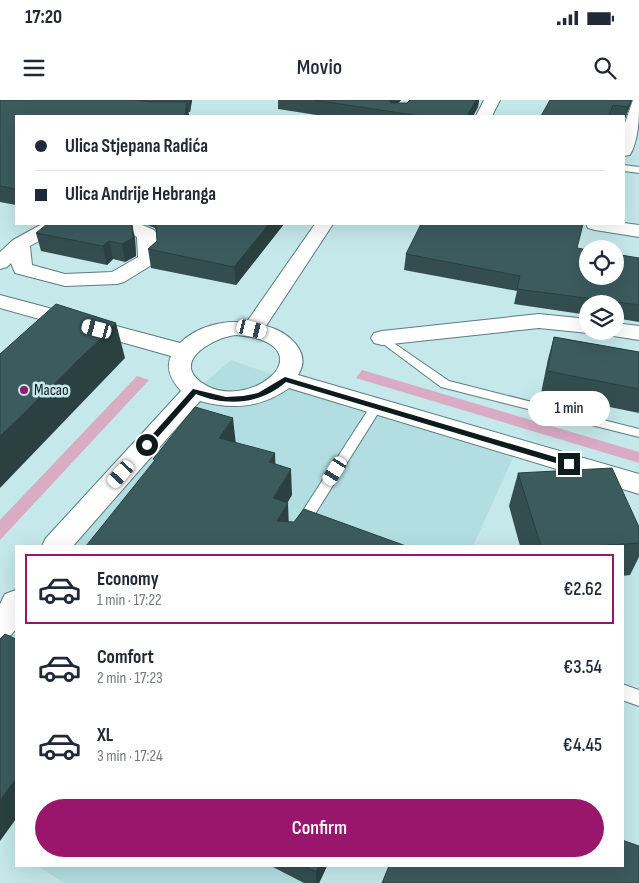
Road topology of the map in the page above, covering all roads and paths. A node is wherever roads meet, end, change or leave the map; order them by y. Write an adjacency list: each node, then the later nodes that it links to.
1 (492, 100): 3 (street)
2 (638, 102): 4 (street)
3 (484, 115)
4 (625, 148)
5 (625, 168): 6 (lane)
6 (639, 170)
7 (53, 225): 12 (street)
8 (127, 225): 12 (street)
9 (323, 225): 16 (street)
10 (607, 225): 11 (street)
11 (639, 230)
12 (20, 244): 13 (street)
13 (0, 263)
14 (0, 301): 20 (street)
15 (579, 325): 19 (street)
16 (252, 329): 20 (street); 21 (street)
17 (624, 331): 18 (street)
18 (639, 332)
19 (382, 338): 24 (lane)
20 (184, 352): 22 (street)
21 (285, 379): 22 (street); 23 (street)
22 (195, 391): 26 (street)
23 (376, 407): 25 (street); 27 (lane)
24 (639, 432)
25 (639, 484)
26 (57, 545)
27 (287, 545)
28 (15, 587): 29 (street)
29 (0, 598)
30 (15, 605): 31 (street)
31 (0, 625)
32 (624, 693): 33 (lane)
33 (639, 698)

